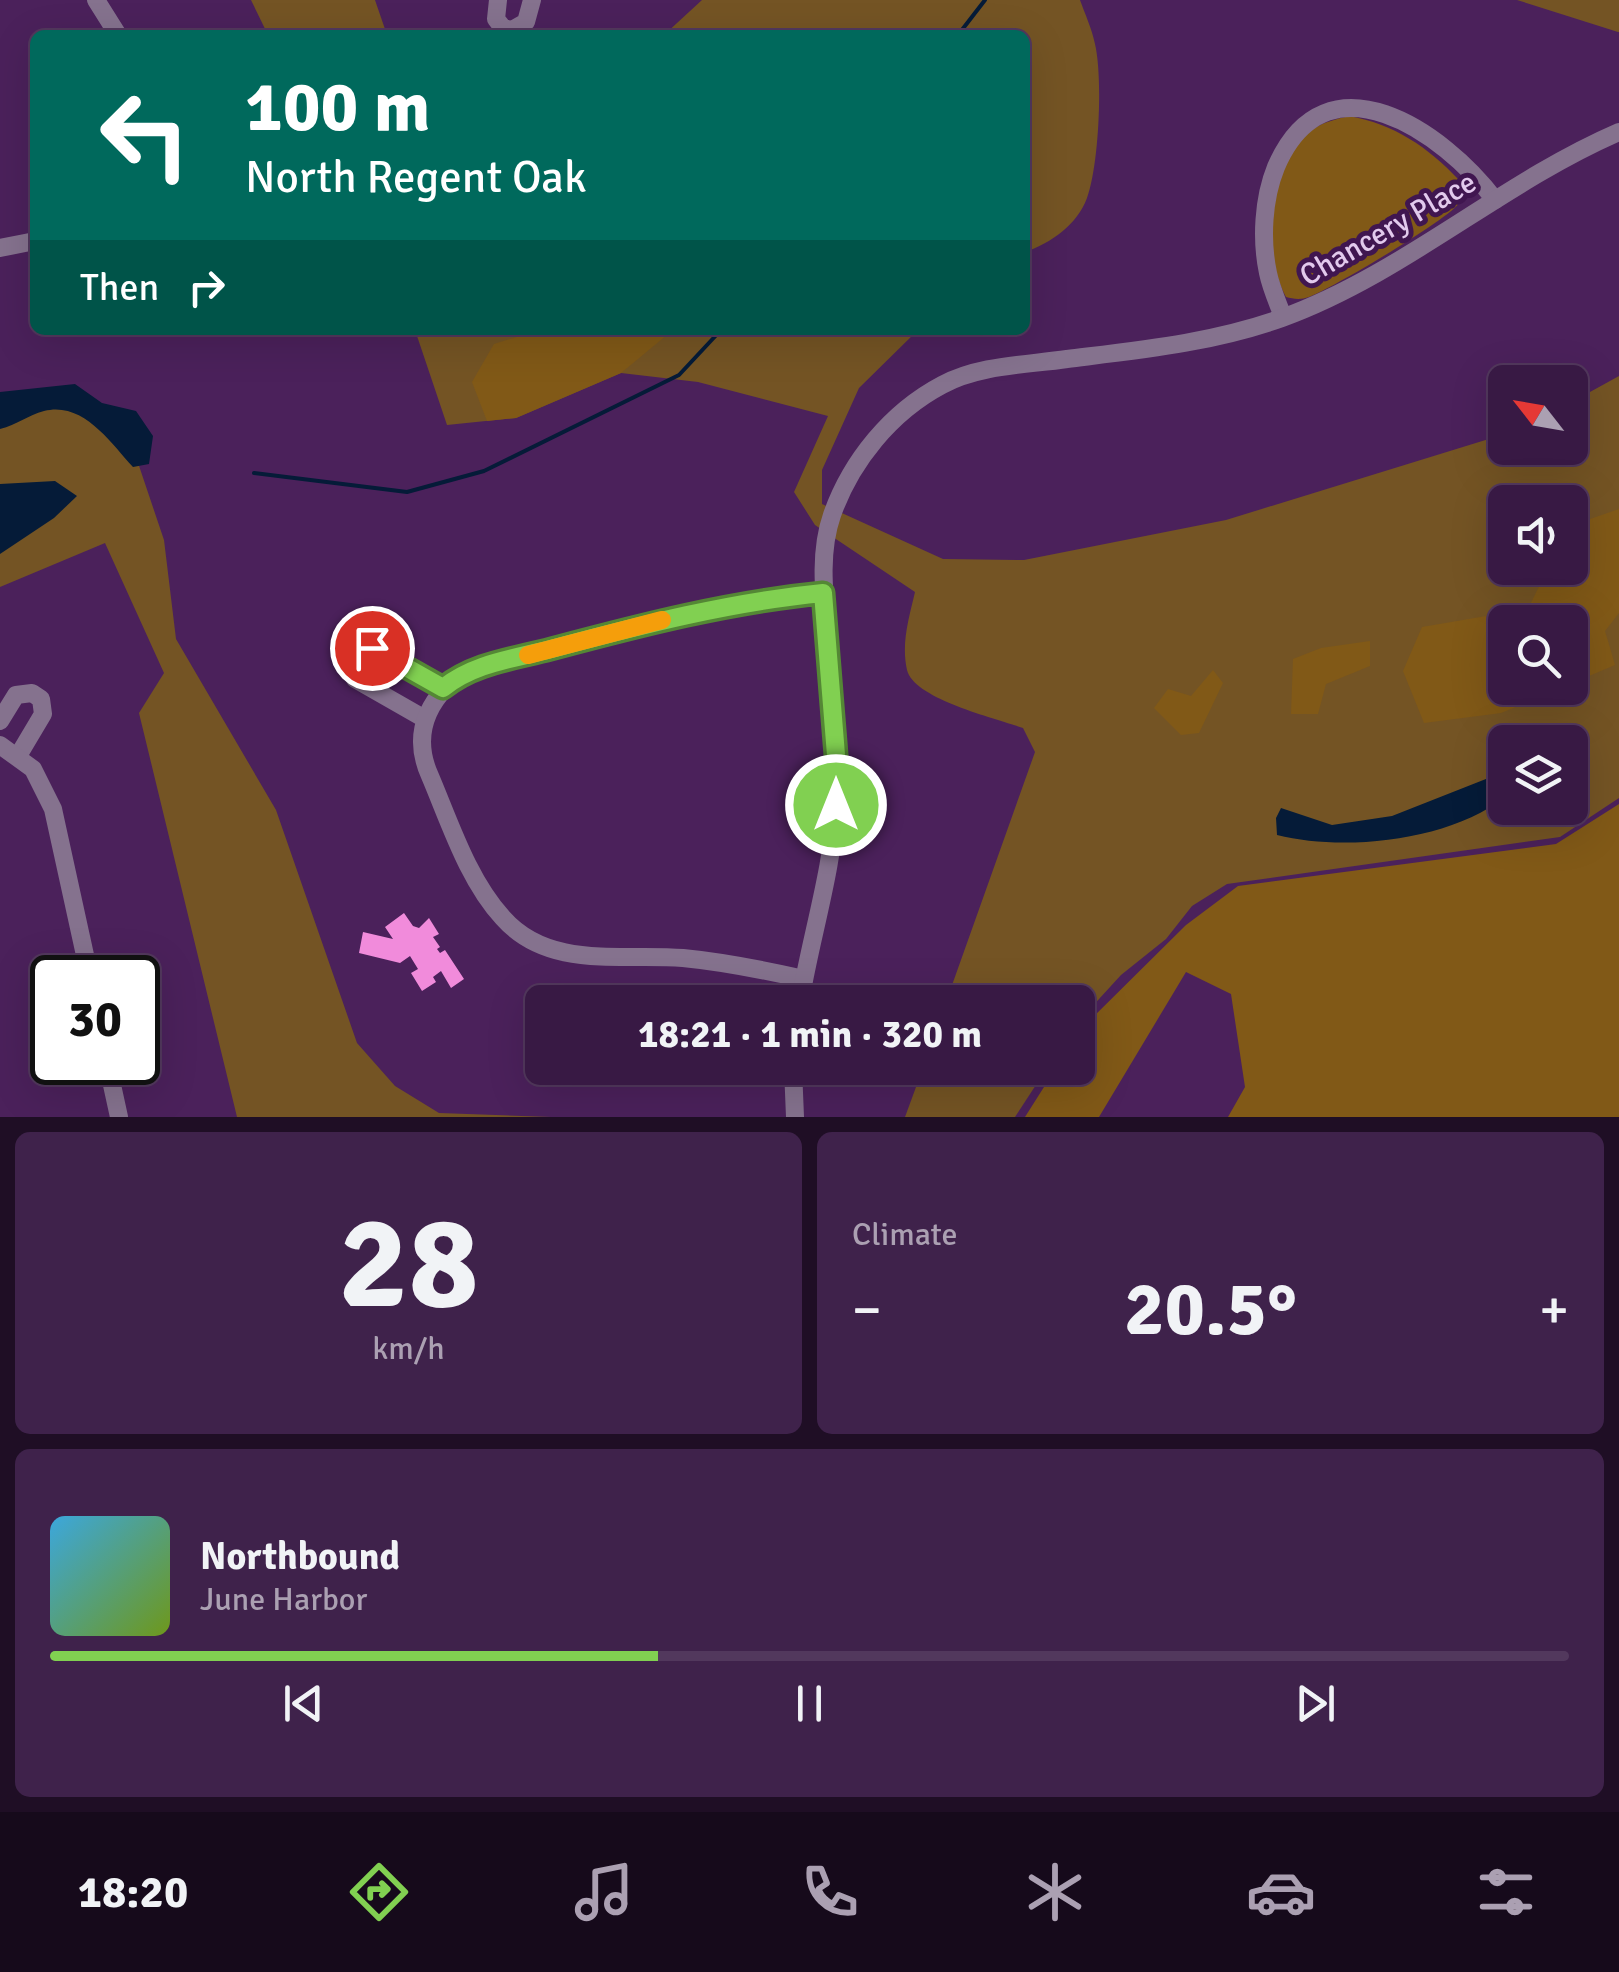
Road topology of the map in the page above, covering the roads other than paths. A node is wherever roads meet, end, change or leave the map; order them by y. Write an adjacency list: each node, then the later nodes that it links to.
1 (96, 0): 4 (street)
2 (498, 0): 3 (street)
3 (532, 0)
4 (115, 30)
5 (1619, 132): 6 (street, Chancery Place)
6 (1495, 200): 9 (street, Chancery Place); 9 (street)
7 (30, 242): 8 (street)
8 (0, 248)
9 (1284, 317): 10 (street, Chancery Place)
10 (823, 593): 15 (street, Chancery Place); 15 (street)
11 (0, 721): 13 (street)
12 (0, 745): 13 (street)
13 (18, 756): 14 (street)
14 (85, 955)
15 (804, 979): 16 (street, Chancery Place)
16 (803, 985)
17 (112, 1085): 19 (street)
18 (794, 1085): 20 (street)
19 (119, 1117)
20 (795, 1117)

